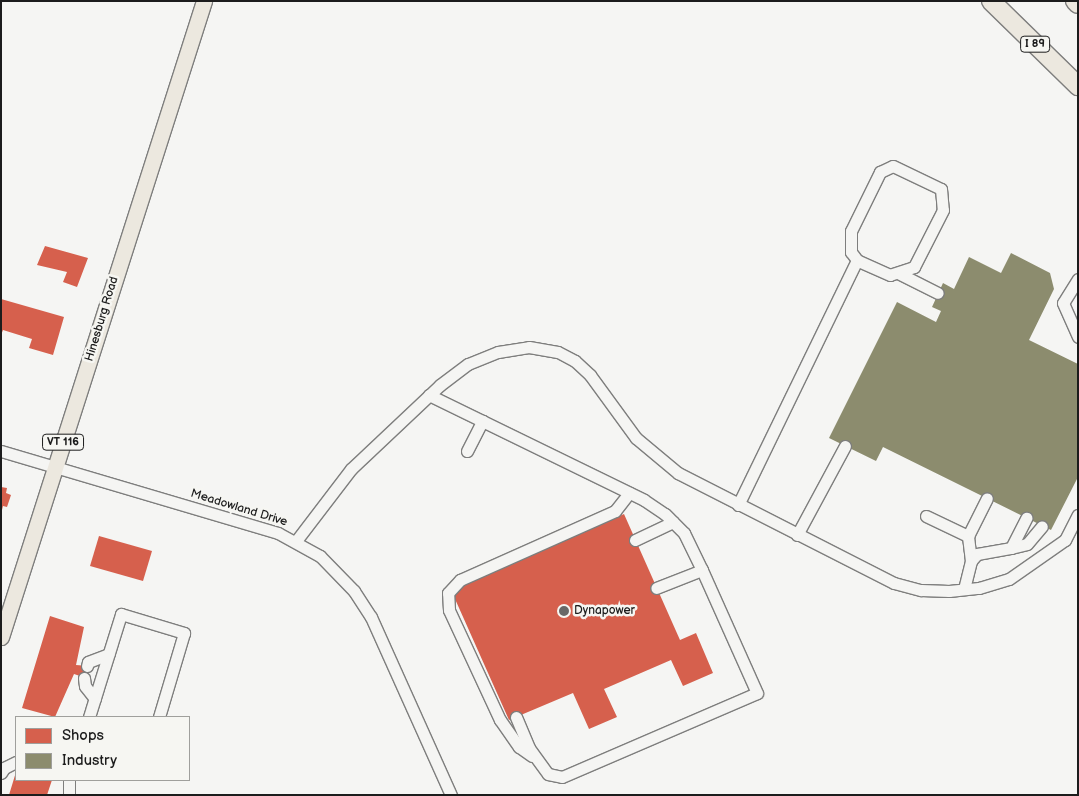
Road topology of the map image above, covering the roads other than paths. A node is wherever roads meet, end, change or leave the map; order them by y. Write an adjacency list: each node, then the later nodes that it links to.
1 (204, 1): 14 (main road, Hinesburg Road / VT 116)
2 (992, 1): 3 (highway, I 89)
3 (1078, 86)
4 (857, 260): 5 (street); 5 (street); 17 (street)
5 (900, 274): 7 (street)
6 (1078, 279): 8 (street)
7 (938, 293)
8 (1078, 337)
9 (429, 395): 10 (street); 17 (street); 26 (street)
10 (482, 421): 13 (street); 15 (street)
11 (845, 446): 23 (street)
12 (1, 451): 14 (street, Meadowland Drive)
13 (467, 451)
14 (55, 467): 26 (street, Meadowland Drive); 32 (main road, Hinesburg Road / VT 116)
15 (629, 493): 21 (street); 38 (street)
16 (987, 498): 24 (street)
17 (738, 505): 23 (street)
18 (1078, 515): 31 (street)
19 (926, 516): 24 (street)
20 (1026, 518): 27 (street)
21 (673, 522): 25 (street); 29 (street)
22 (1042, 526): 27 (street)
23 (797, 535): 31 (street)
24 (968, 536): 28 (street)
25 (636, 540)
26 (296, 541): 43 (street, Meadowland Drive)
27 (1011, 548): 28 (street)
28 (971, 561): 31 (street)
29 (702, 570): 30 (street); 38 (street)
30 (656, 588)
31 (964, 589)
32 (1, 637)
33 (109, 654): 34 (street); 34 (street); 36 (street)
34 (95, 699): 35 (street)
35 (89, 716)
36 (159, 716)
37 (516, 718): 38 (street)
38 (538, 760)
39 (15, 762): 40 (street)
40 (1, 773)
41 (69, 781): 42 (street)
42 (69, 795)
43 (451, 795)

